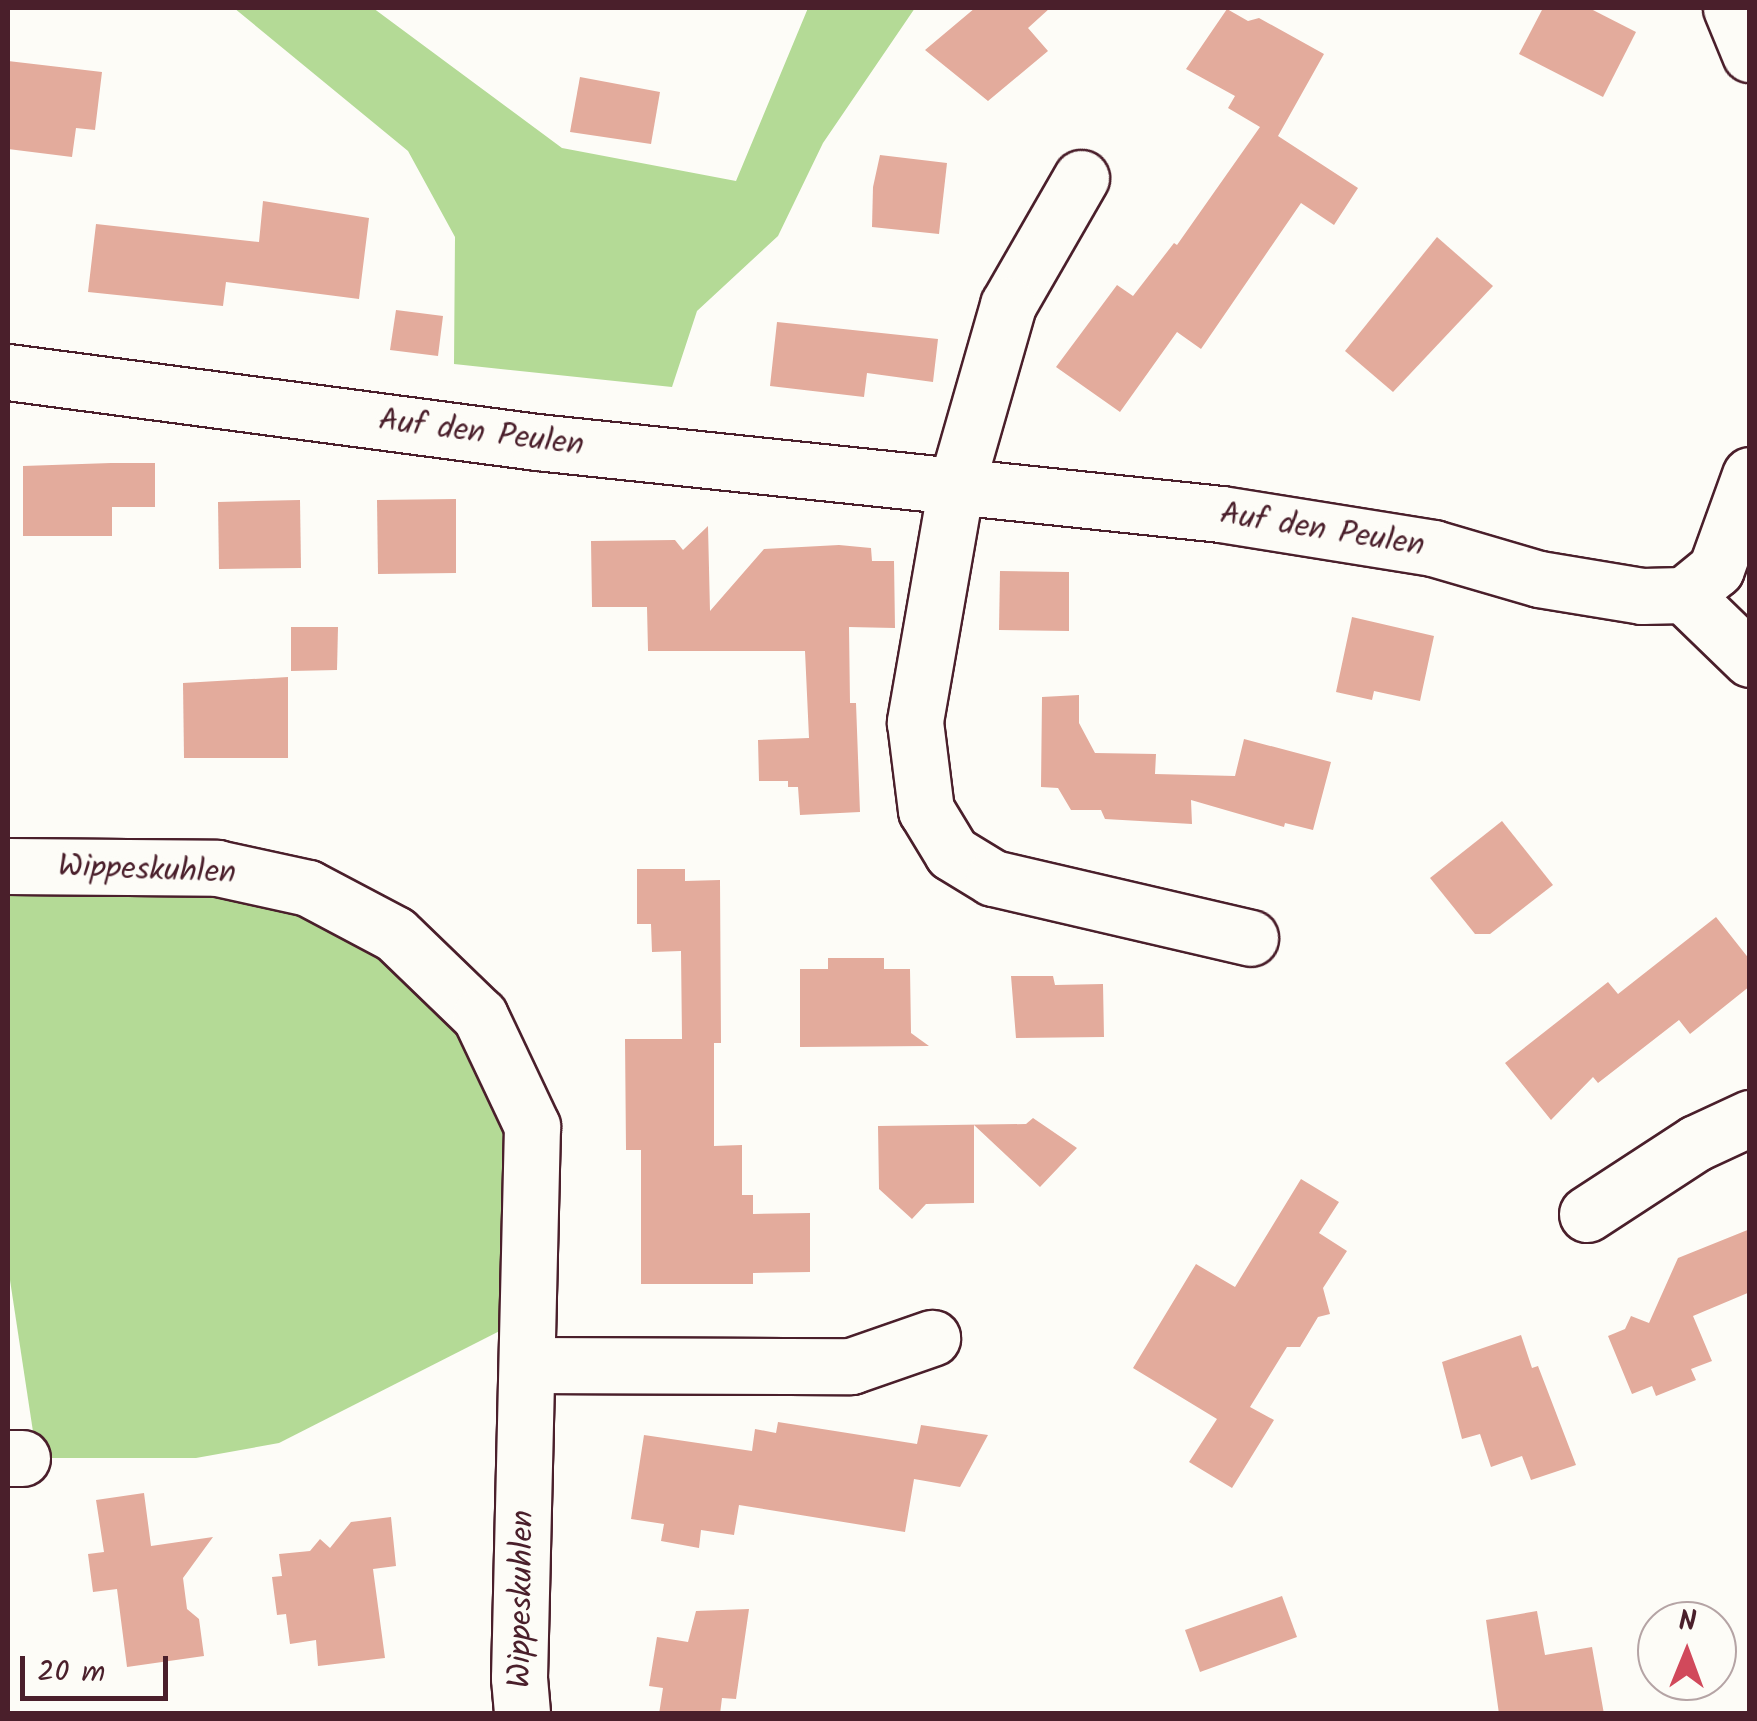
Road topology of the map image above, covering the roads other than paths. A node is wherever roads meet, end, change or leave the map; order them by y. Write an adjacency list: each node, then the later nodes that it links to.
1 (1731, 8): 2 (street)
2 (1750, 54)
3 (1080, 178): 6 (street)
4 (8, 372): 6 (street, Auf den Peulen)
5 (1750, 475): 7 (street)
6 (956, 486): 7 (street, Auf den Peulen); 10 (street)
7 (1684, 595): 8 (street)
8 (1750, 659)
9 (8, 866): 14 (street, Wippeskuhlen)
10 (1250, 938)
11 (1750, 1118): 12 (street)
12 (1587, 1214)
13 (932, 1338): 14 (street)
14 (528, 1365): 15 (street, Wippeskuhlen)
15 (522, 1714)

